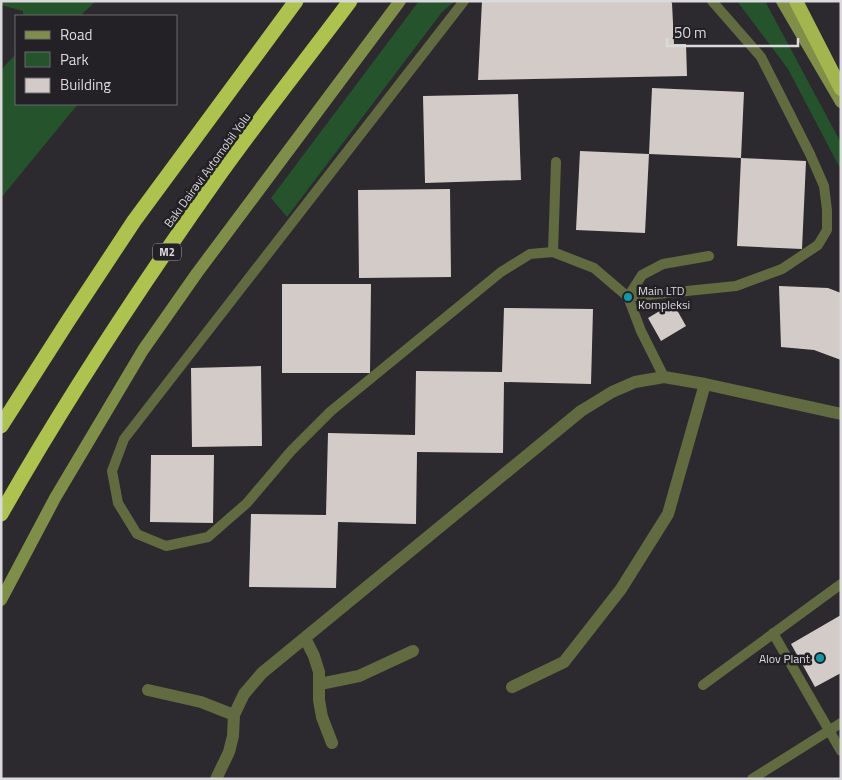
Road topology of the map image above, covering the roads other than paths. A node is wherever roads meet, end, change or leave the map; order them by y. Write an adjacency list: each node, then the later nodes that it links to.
1 (296, 1): 17 (highway)
2 (350, 1): 18 (highway, Bakı Dairəvi Avtomobil Yolu / M2)
3 (400, 1): 20 (main road)
4 (464, 1): 11 (lane)
5 (712, 1): 13 (lane)
6 (782, 1): 9 (main road)
7 (796, 1): 8 (highway)
8 (841, 89)
9 (841, 102)
10 (556, 162): 11 (lane)
11 (553, 252): 13 (lane)
12 (709, 256): 13 (lane)
13 (628, 297): 14 (lane)
14 (664, 377): 15 (street); 22 (street)
15 (705, 384): 16 (street); 26 (street)
16 (841, 414)
17 (1, 426)
18 (1, 514)
19 (841, 584): 21 (lane)
20 (1, 600)
21 (773, 634): 25 (lane); 30 (lane)
22 (305, 638): 24 (street); 28 (street)
23 (413, 651): 24 (street)
24 (320, 684): 31 (street)
25 (703, 685)
26 (512, 687)
27 (148, 690): 28 (street)
28 (234, 715): 33 (street)
29 (841, 723): 30 (lane)
30 (828, 730): 32 (lane); 34 (lane)
31 (332, 743)
32 (841, 751)
33 (216, 779)
34 (752, 779)

